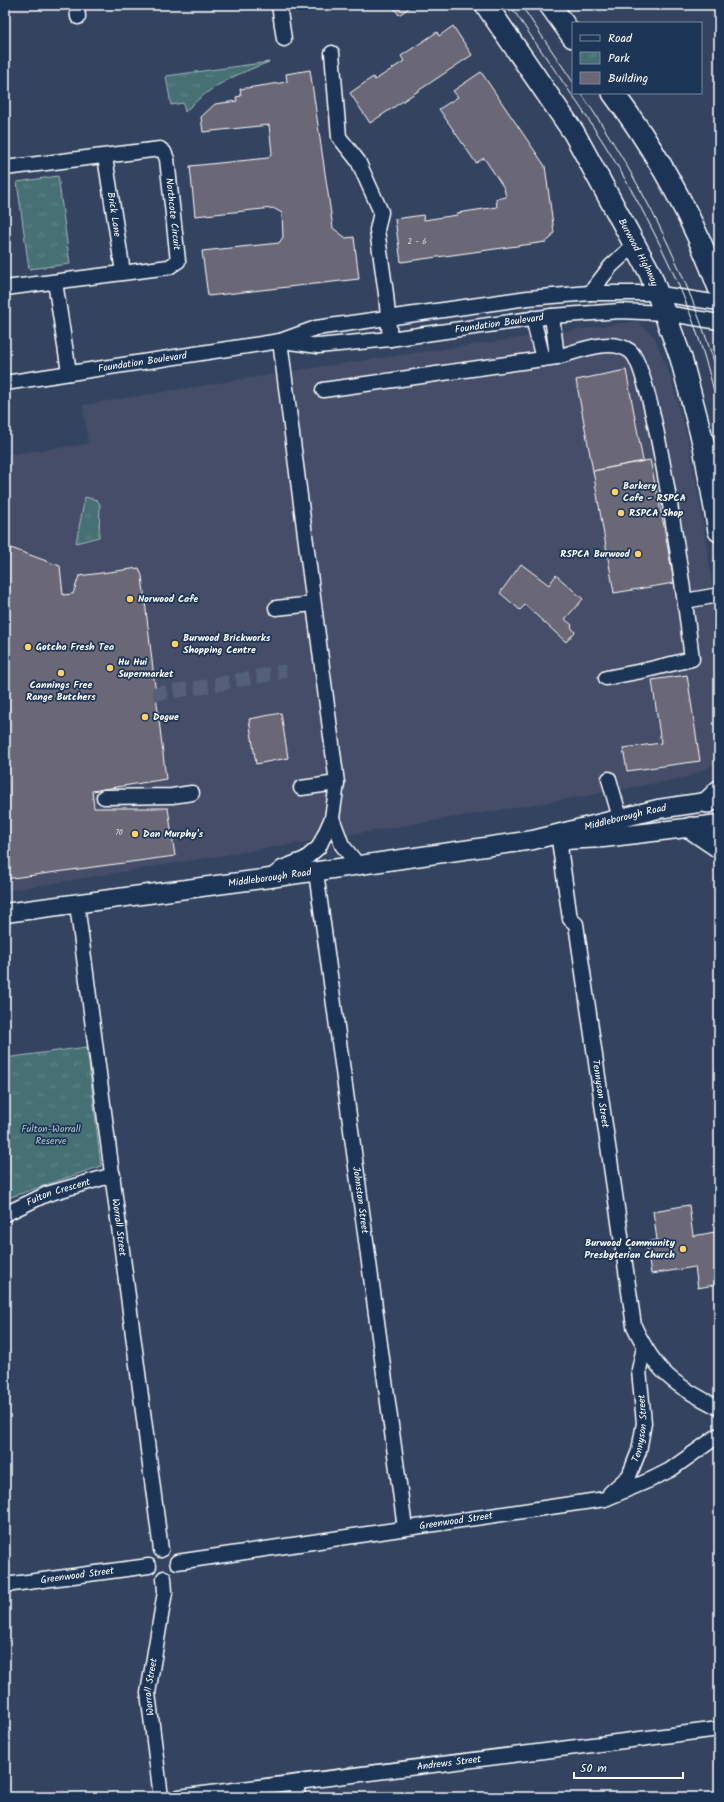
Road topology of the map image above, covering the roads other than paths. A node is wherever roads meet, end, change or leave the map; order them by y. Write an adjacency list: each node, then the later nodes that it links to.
1 (279, 5): 5 (street)
2 (550, 5): 4 (highway)
3 (489, 8): 10 (highway, Burwood Highway)
4 (572, 36)
5 (284, 39)
6 (332, 53): 19 (street)
7 (614, 94): 14 (highway)
8 (106, 157): 9 (street, Northcote Circuit); 11 (street, Brick Lane); 11 (street, Northcote Circuit)
9 (5, 168)
10 (635, 244): 15 (street); 17 (highway, Burwood Highway)
11 (123, 272): 12 (street, Northcote Circuit)
12 (56, 282): 13 (street, Northcote Circuit); 26 (street)
13 (5, 288)
14 (719, 288)
15 (590, 293): 17 (street, Foundation Boulevard); 19 (street, Foundation Boulevard)
16 (719, 303): 17 (street, Foundation Boulevard)
17 (662, 304): 18 (street, Foundation Boulevard); 21 (street, Foundation Boulevard); 29 (highway, Burwood Highway)
18 (552, 316): 20 (street, Foundation Boulevard); 24 (street)
19 (388, 318): 22 (street); 23 (street, Foundation Boulevard)
20 (533, 318): 22 (street, Foundation Boulevard); 25 (street)
21 (719, 322)
22 (390, 339): 23 (street, Foundation Boulevard)
23 (280, 341): 26 (street, Foundation Boulevard); 32 (street)
24 (557, 357): 25 (street); 31 (street)
25 (543, 359): 28 (street)
26 (69, 372): 27 (street, Foundation Boulevard)
27 (5, 383)
28 (323, 390)
29 (719, 531)
30 (719, 595): 31 (street)
31 (685, 601): 34 (street)
32 (313, 604): 33 (street); 36 (street)
33 (276, 608)
34 (606, 678)
35 (609, 778): 42 (street)
36 (337, 783): 37 (street); 41 (street)
37 (301, 788)
38 (192, 793): 39 (street)
39 (104, 797)
40 (715, 798): 42 (main road, Middleborough Road)
41 (332, 818): 48 (street); 50 (street)
42 (620, 818): 45 (main road, Middleborough Road)
43 (719, 824): 44 (main road, Middleborough Road)
44 (691, 828): 46 (main road, Middleborough Road); 47 (highway)
45 (533, 840): 46 (main road, Middleborough Road); 48 (main road, Middleborough Road)
46 (559, 840): 55 (street, Tennyson Street)
47 (719, 847)
48 (359, 866): 49 (main road, Middleborough Road)
49 (316, 872): 50 (main road, Middleborough Road); 59 (street, Johnston Street)
50 (270, 878): 51 (main road, Middleborough Road)
51 (77, 904): 52 (main road, Middleborough Road); 53 (street, Worrall Street)
52 (5, 913)
53 (113, 1175): 54 (street, Fulton Crescent); 60 (street, Worrall Street)
54 (5, 1214)
55 (644, 1347): 56 (street, Tennyson Street); 58 (street, Tennyson Street)
56 (719, 1408)
57 (719, 1435): 58 (street, Greenwood Street)
58 (604, 1498): 59 (street, Greenwood Street)
59 (405, 1528): 61 (street, Greenwood Street)
60 (161, 1550): 61 (street); 62 (street)
61 (177, 1562): 63 (street)
62 (149, 1566): 63 (street); 64 (street, Greenwood Street)
63 (164, 1578): 67 (street, Worrall Street)
64 (5, 1585)
65 (719, 1729): 66 (street, Andrews Street)
66 (296, 1783): 68 (street, Andrews Street); 69 (street)
67 (161, 1797)
68 (179, 1797)
69 (298, 1797)

